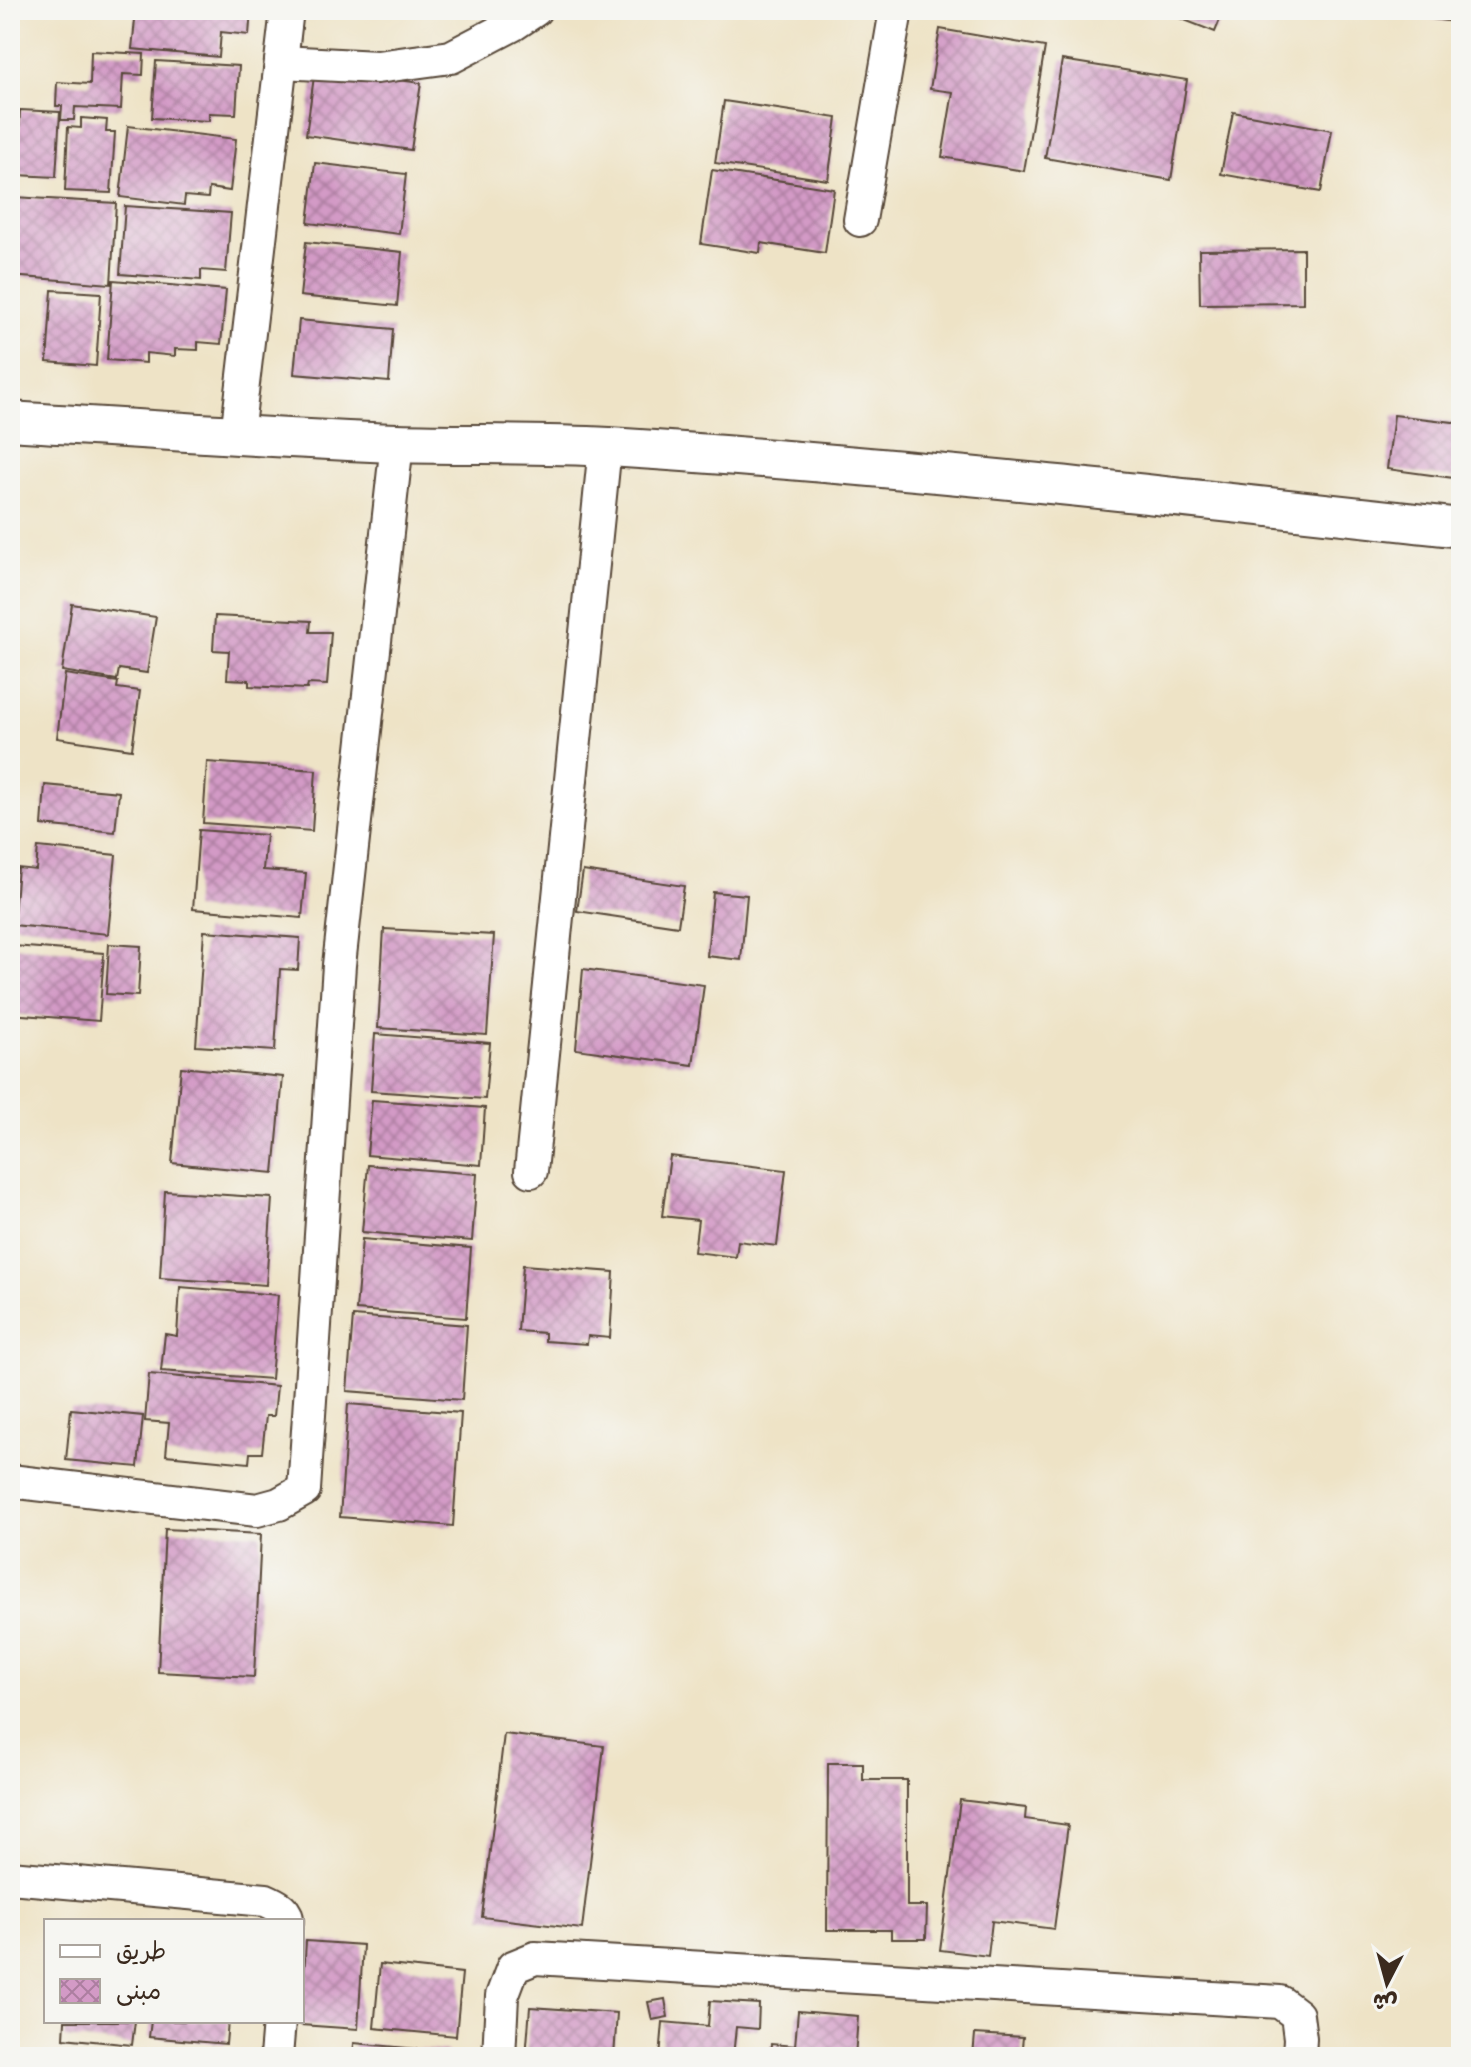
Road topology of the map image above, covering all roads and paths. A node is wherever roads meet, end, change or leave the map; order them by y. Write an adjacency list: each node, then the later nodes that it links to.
1 (287, 10): 4 (street)
2 (535, 10): 4 (street)
3 (896, 10): 5 (street)
4 (281, 62): 7 (street)
5 (860, 220)
6 (10, 421): 7 (street)
7 (237, 435): 8 (street)
8 (397, 443): 9 (street); 12 (street)
9 (605, 447): 10 (street); 11 (street)
10 (1461, 528)
11 (531, 1171)
12 (10, 1481)
13 (10, 1877): 14 (street)
14 (287, 1919)
15 (279, 2023): 16 (street)
16 (276, 2057)
17 (499, 2057): 18 (street)
18 (1299, 2057)

